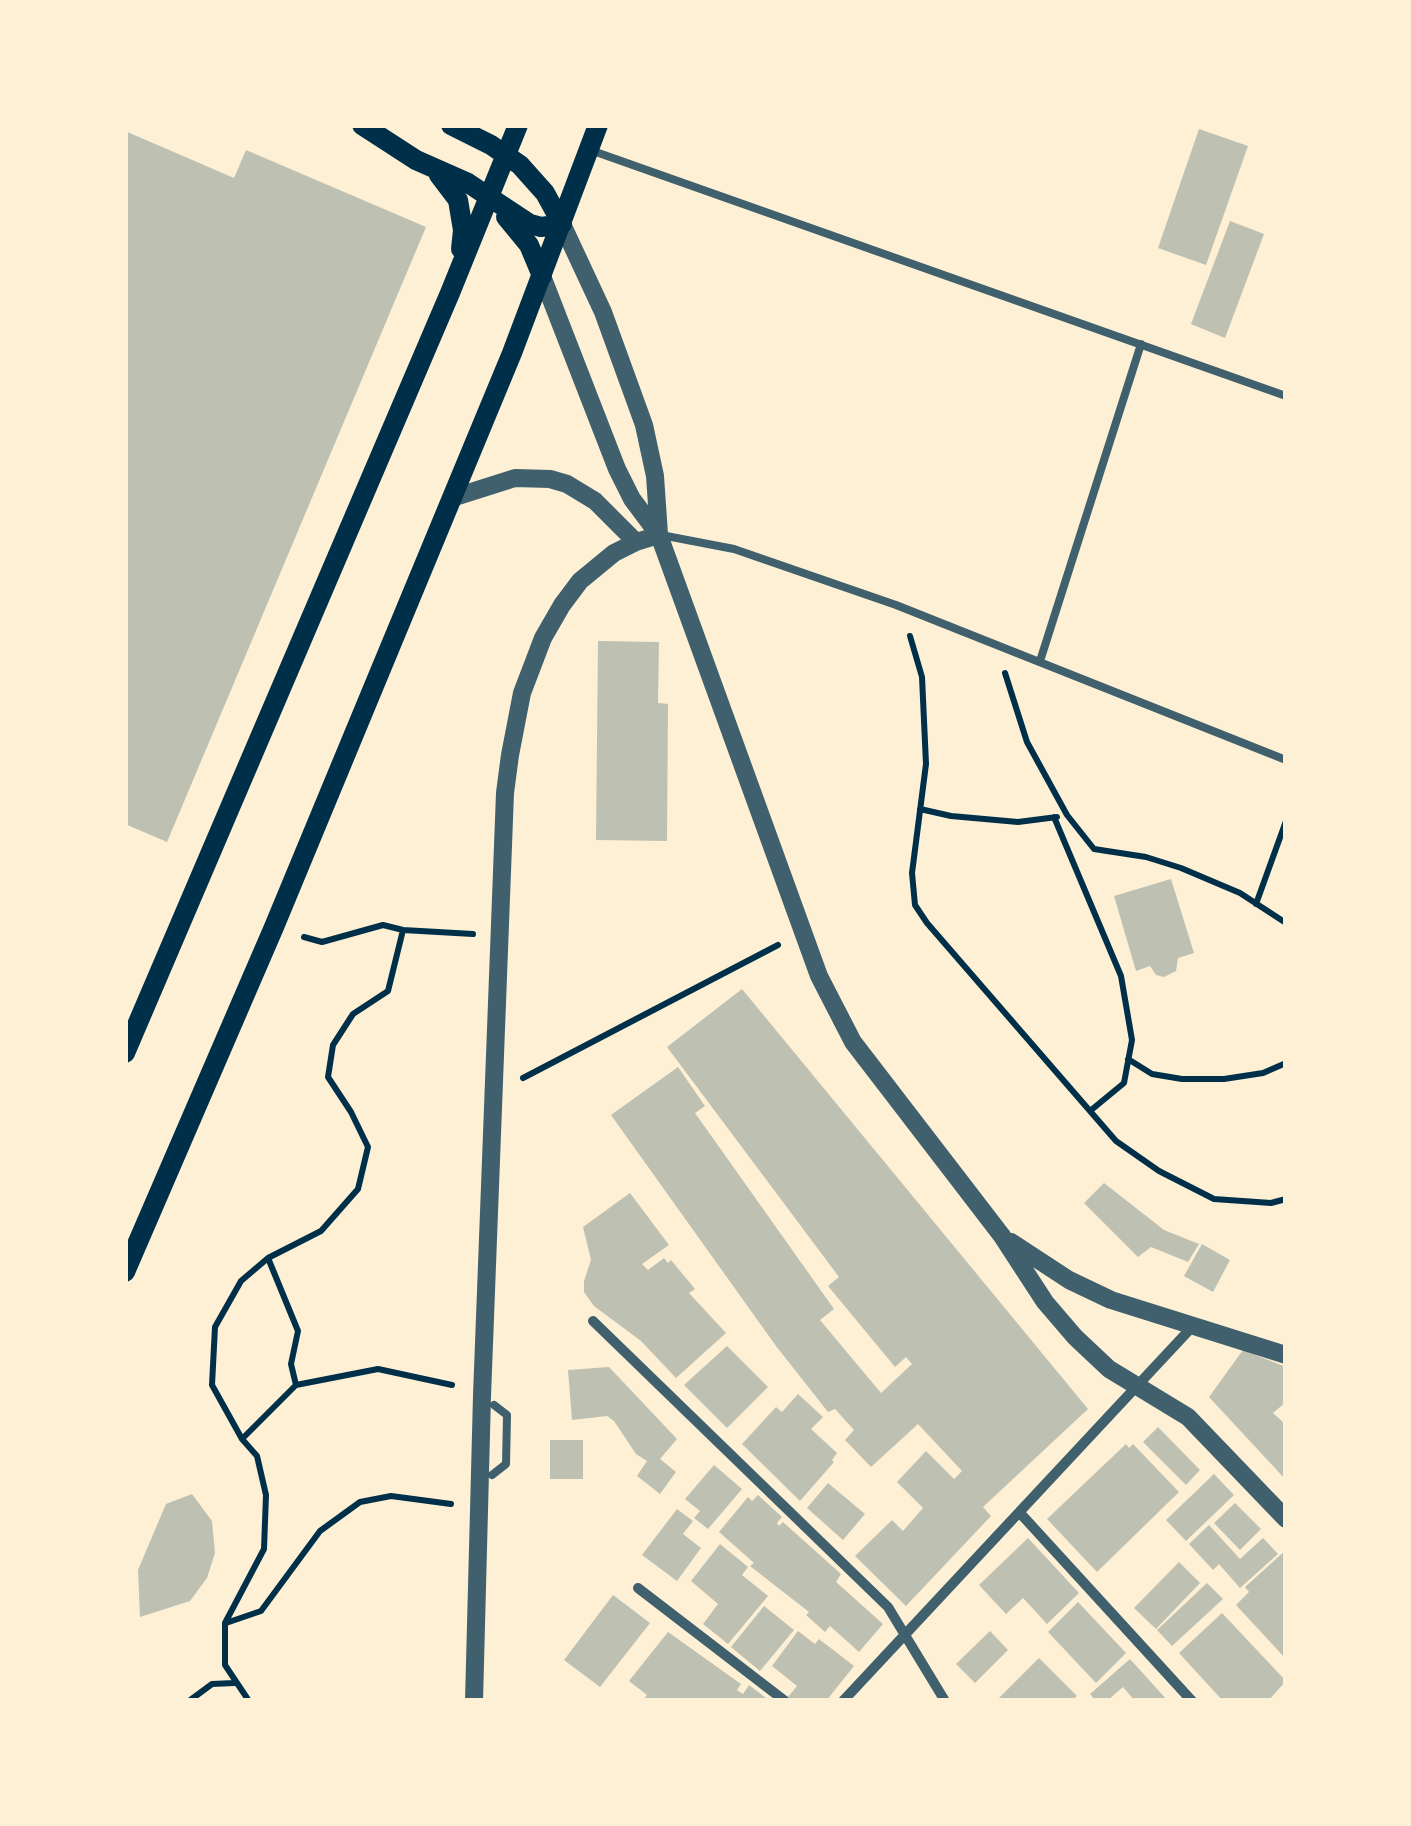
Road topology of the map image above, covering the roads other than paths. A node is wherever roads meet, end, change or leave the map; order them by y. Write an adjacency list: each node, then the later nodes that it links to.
1 (362, 125): 7 (main road)
2 (451, 125): 6 (main road)
3 (518, 125): 6 (main road)
4 (598, 125): 5 (main road)
5 (590, 149): 9 (main road); 12 (lane)
6 (506, 154): 8 (main road); 9 (main road)
7 (426, 165): 8 (main road); 11 (main road)
8 (488, 197): 9 (main road); 10 (main road); 11 (main road)
9 (562, 224): 10 (main road); 15 (street)
10 (542, 276): 14 (main road); 15 (street)
11 (454, 281): 19 (main road)
12 (1141, 344): 13 (lane); 17 (lane)
13 (1286, 396)
14 (452, 498): 16 (street); 21 (main road)
15 (659, 535): 16 (street); 17 (lane); 20 (street)
16 (636, 542): 26 (street)
17 (1040, 661): 18 (lane)
18 (1286, 760)
19 (125, 1053)
20 (1002, 1236): 23 (street); 25 (street)
21 (125, 1272)
22 (593, 1321): 31 (street)
23 (1192, 1327): 24 (street); 25 (street)
24 (1286, 1355)
25 (1138, 1387): 28 (street); 29 (street)
26 (486, 1396): 27 (street); 27 (lane)
27 (483, 1489): 32 (street)
28 (1020, 1513): 31 (street); 36 (street)
29 (1286, 1520)
30 (638, 1588): 33 (street)
31 (904, 1633): 34 (street); 35 (street)
32 (474, 1701)
33 (785, 1701)
34 (843, 1701)
35 (944, 1701)
36 (1192, 1701)

